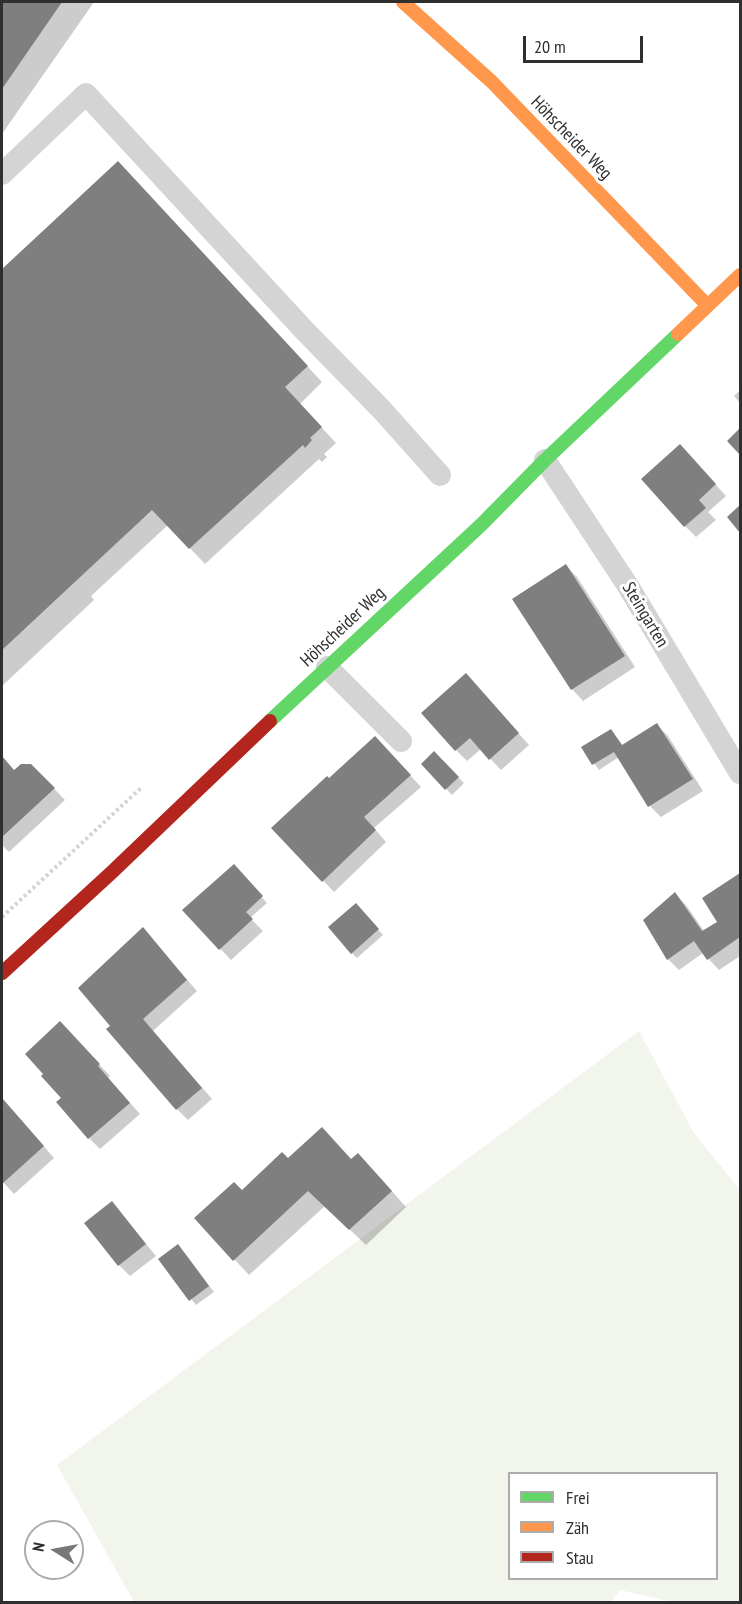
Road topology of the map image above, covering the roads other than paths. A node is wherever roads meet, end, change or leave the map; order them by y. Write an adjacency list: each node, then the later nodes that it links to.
1 (403, 2): 4 (main road, Höhscheider Weg)
2 (2, 174): 6 (lane)
3 (741, 276): 4 (main road, Höhscheider Weg)
4 (707, 305): 5 (main road, Höhscheider Weg)
5 (545, 460): 7 (main road, Höhscheider Weg); 9 (lane, Steingarten)
6 (440, 475)
7 (327, 667): 8 (lane); 10 (main road, Höhscheider Weg)
8 (401, 741)
9 (741, 773)
10 (2, 973)

